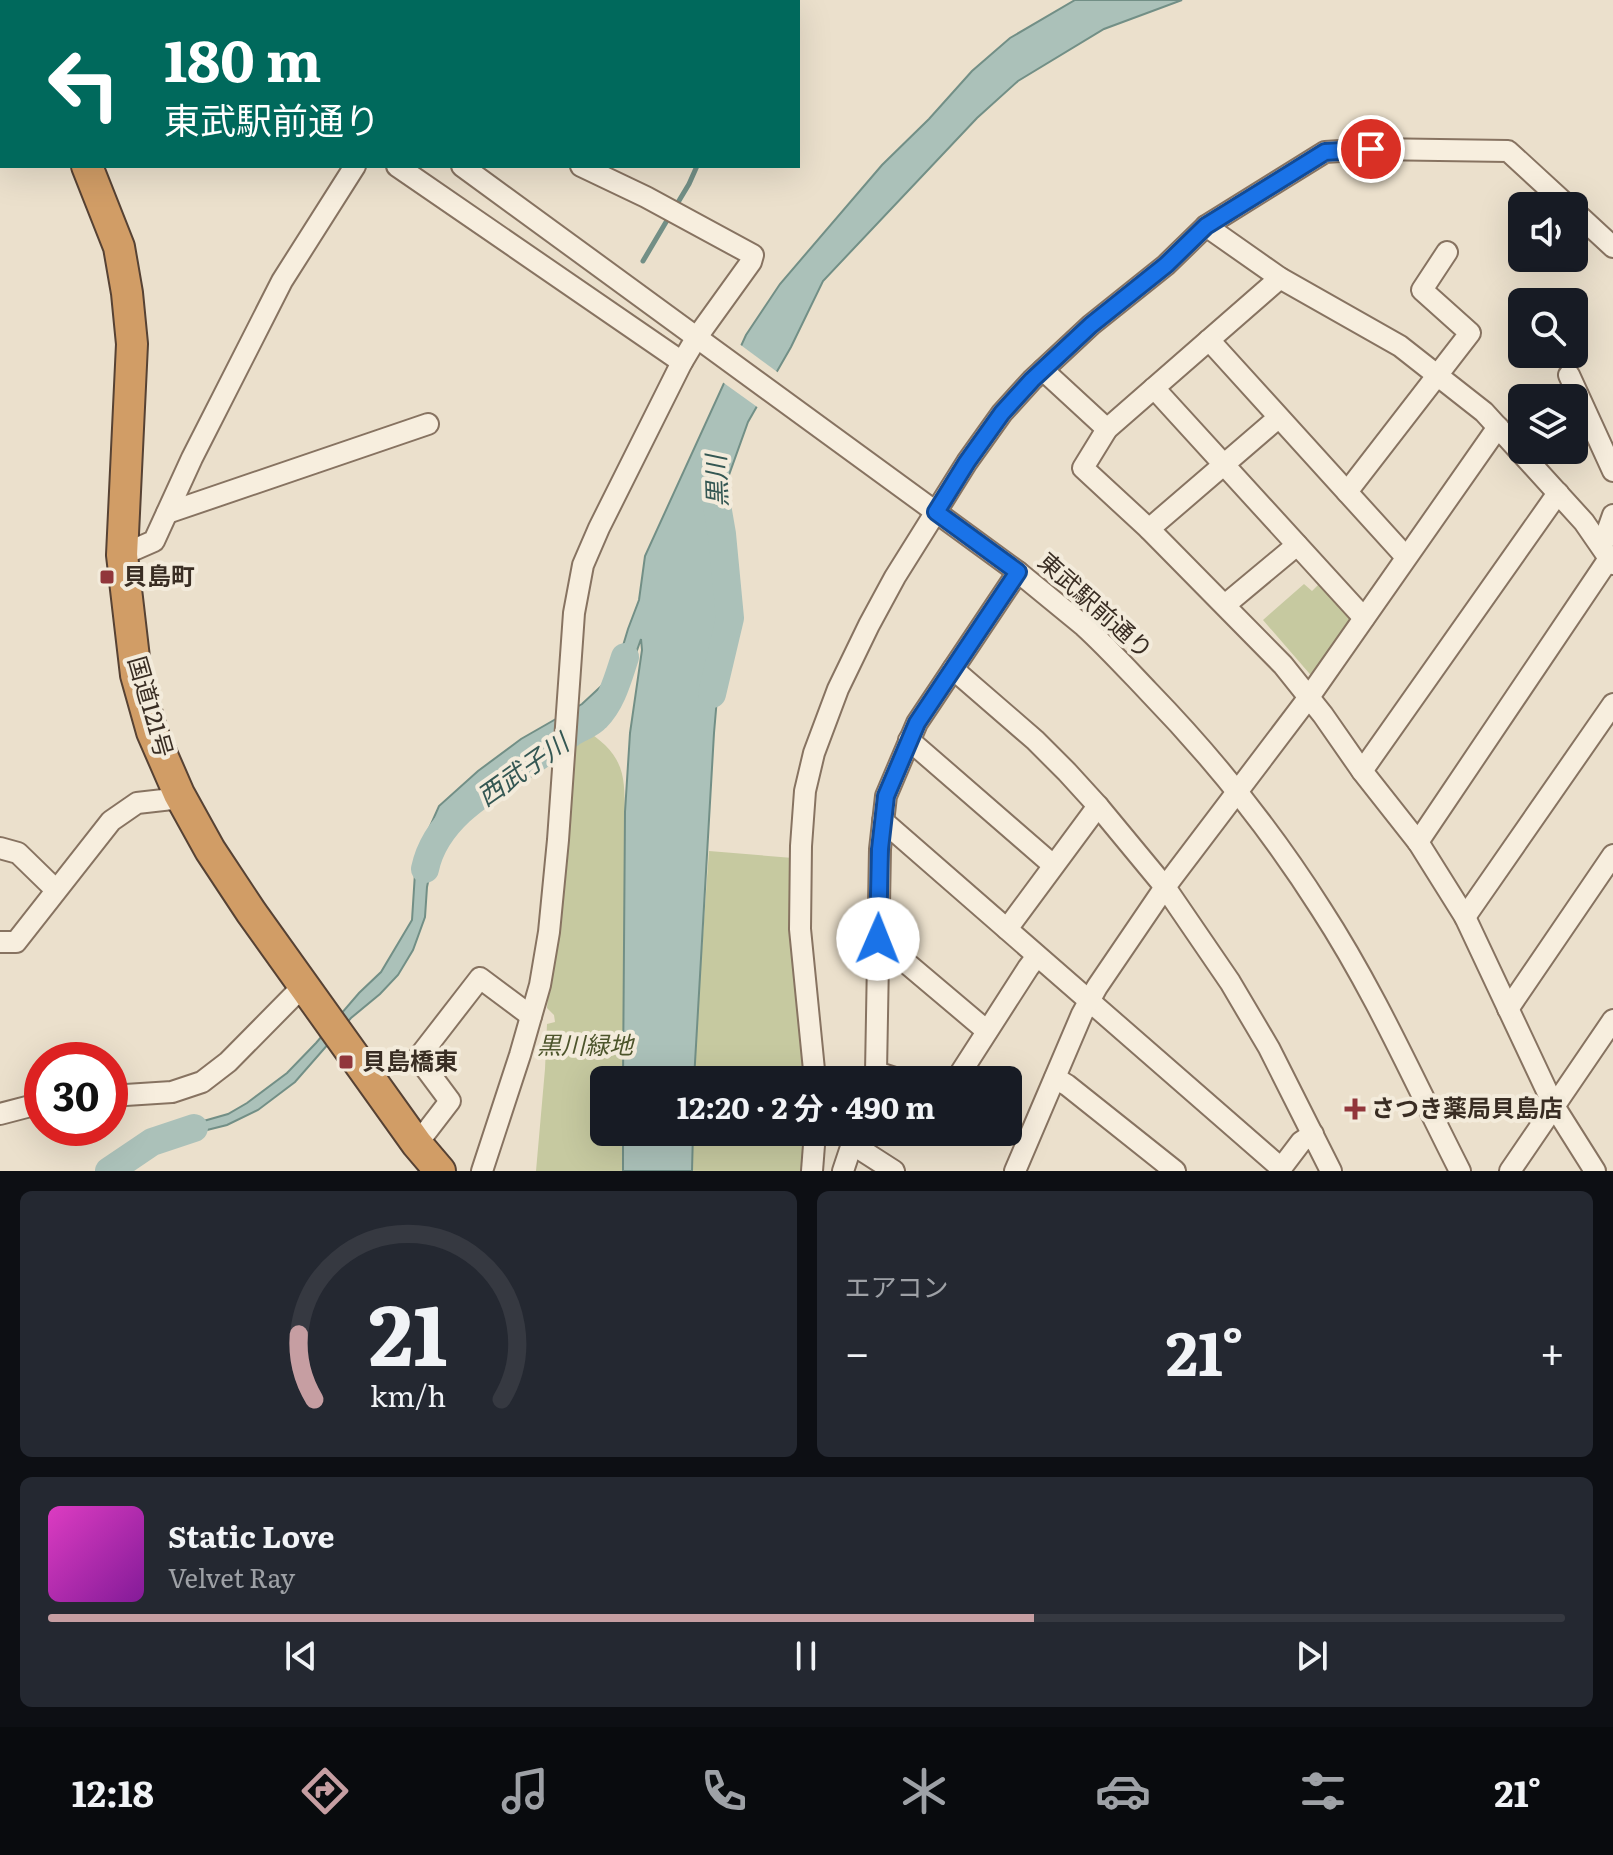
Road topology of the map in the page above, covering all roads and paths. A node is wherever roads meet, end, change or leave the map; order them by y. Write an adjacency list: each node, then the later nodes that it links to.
1 (88, 168): 32 (highway, 国道121号)
2 (354, 168): 28 (street)
3 (400, 168): 14 (street)
4 (465, 168): 13 (street, 東武駅前通り)
5 (585, 168): 13 (street)
6 (1553, 192): 8 (street)
7 (1588, 224): 9 (street)
8 (1206, 226): 11 (street); 15 (street)
9 (1613, 247)
10 (1447, 252): 16 (street)
11 (1280, 278): 12 (street); 16 (street)
12 (1209, 340): 18 (street); 19 (street)
13 (702, 341): 14 (street); 27 (street, 東武駅前通り)
14 (682, 362): 61 (street)
15 (1043, 370): 22 (street); 27 (street)
16 (1437, 374): 21 (street); 25 (street)
17 (1569, 375): 24 (street)
18 (1154, 388): 22 (street); 23 (street)
19 (1278, 418): 23 (street); 25 (street)
20 (428, 424): 28 (street)
21 (1498, 427): 26 (street); 34 (street)
22 (1107, 429): 30 (street)
23 (1224, 465): 30 (street); 31 (street)
24 (1613, 471)
25 (1347, 492): 34 (street)
26 (1558, 493): 33 (street); 42 (street)
27 (931, 509): 35 (street, 東武駅前通り); 64 (street)
28 (167, 513): 32 (street)
29 (1613, 515): 33 (street)
30 (1149, 529): 36 (street)
31 (1297, 545): 36 (street); 37 (street)
32 (122, 555): 44 (highway, 国道121号)
33 (1608, 555): 47 (street)
34 (1406, 557): 37 (street)
35 (1018, 572): 38 (street); 43 (street, 東武駅前通り)
36 (1225, 605): 39 (street)
37 (1364, 618): 39 (street)
38 (953, 669): 41 (street); 45 (street)
39 (1309, 697): 42 (street); 43 (street)
40 (1613, 704): 53 (street)
41 (909, 740): 46 (street); 50 (street)
42 (1362, 771): 47 (street)
43 (1237, 790): 51 (street); 85 (street, 東武駅前通り)
44 (181, 798): 52 (street); 58 (highway, 国道121号)
45 (1098, 806): 50 (street); 51 (street)
46 (883, 821): 54 (street); 55 (street)
47 (1418, 842): 53 (street)
48 (0, 848): 52 (street)
49 (1613, 855): 60 (street)
50 (1053, 865): 54 (street)
51 (1165, 887): 59 (street); 72 (street)
52 (56, 890): 56 (street)
53 (1465, 917): 60 (street)
54 (1007, 929): 57 (street)
55 (878, 939): 63 (street); 65 (street)
56 (0, 942)
57 (1037, 956): 59 (street); 63 (street)
58 (304, 985): 68 (street); 76 (highway, 国道121号)
59 (1089, 1000): 67 (street); 77 (street)
60 (1508, 1009): 69 (street)
61 (531, 1016): 76 (street); 78 (street)
62 (1613, 1020): 69 (street)
63 (987, 1031): 66 (street)
64 (814, 1066)
65 (875, 1066)
66 (965, 1066)
67 (1055, 1078): 82 (street); 83 (street)
68 (128, 1095)
69 (1554, 1106): 86 (street); 87 (street)
70 (24, 1108): 71 (street)
71 (0, 1114)
72 (1313, 1134): 77 (street); 84 (street)
73 (814, 1146): 79 (street)
74 (851, 1146): 80 (street)
75 (864, 1146): 81 (street)
76 (425, 1161)
77 (1280, 1170)
78 (482, 1171)
79 (812, 1171)
80 (843, 1171)
81 (894, 1171)
82 (1015, 1171)
83 (1175, 1171)
84 (1331, 1171)
85 (1460, 1171)
86 (1510, 1171)
87 (1595, 1171)

